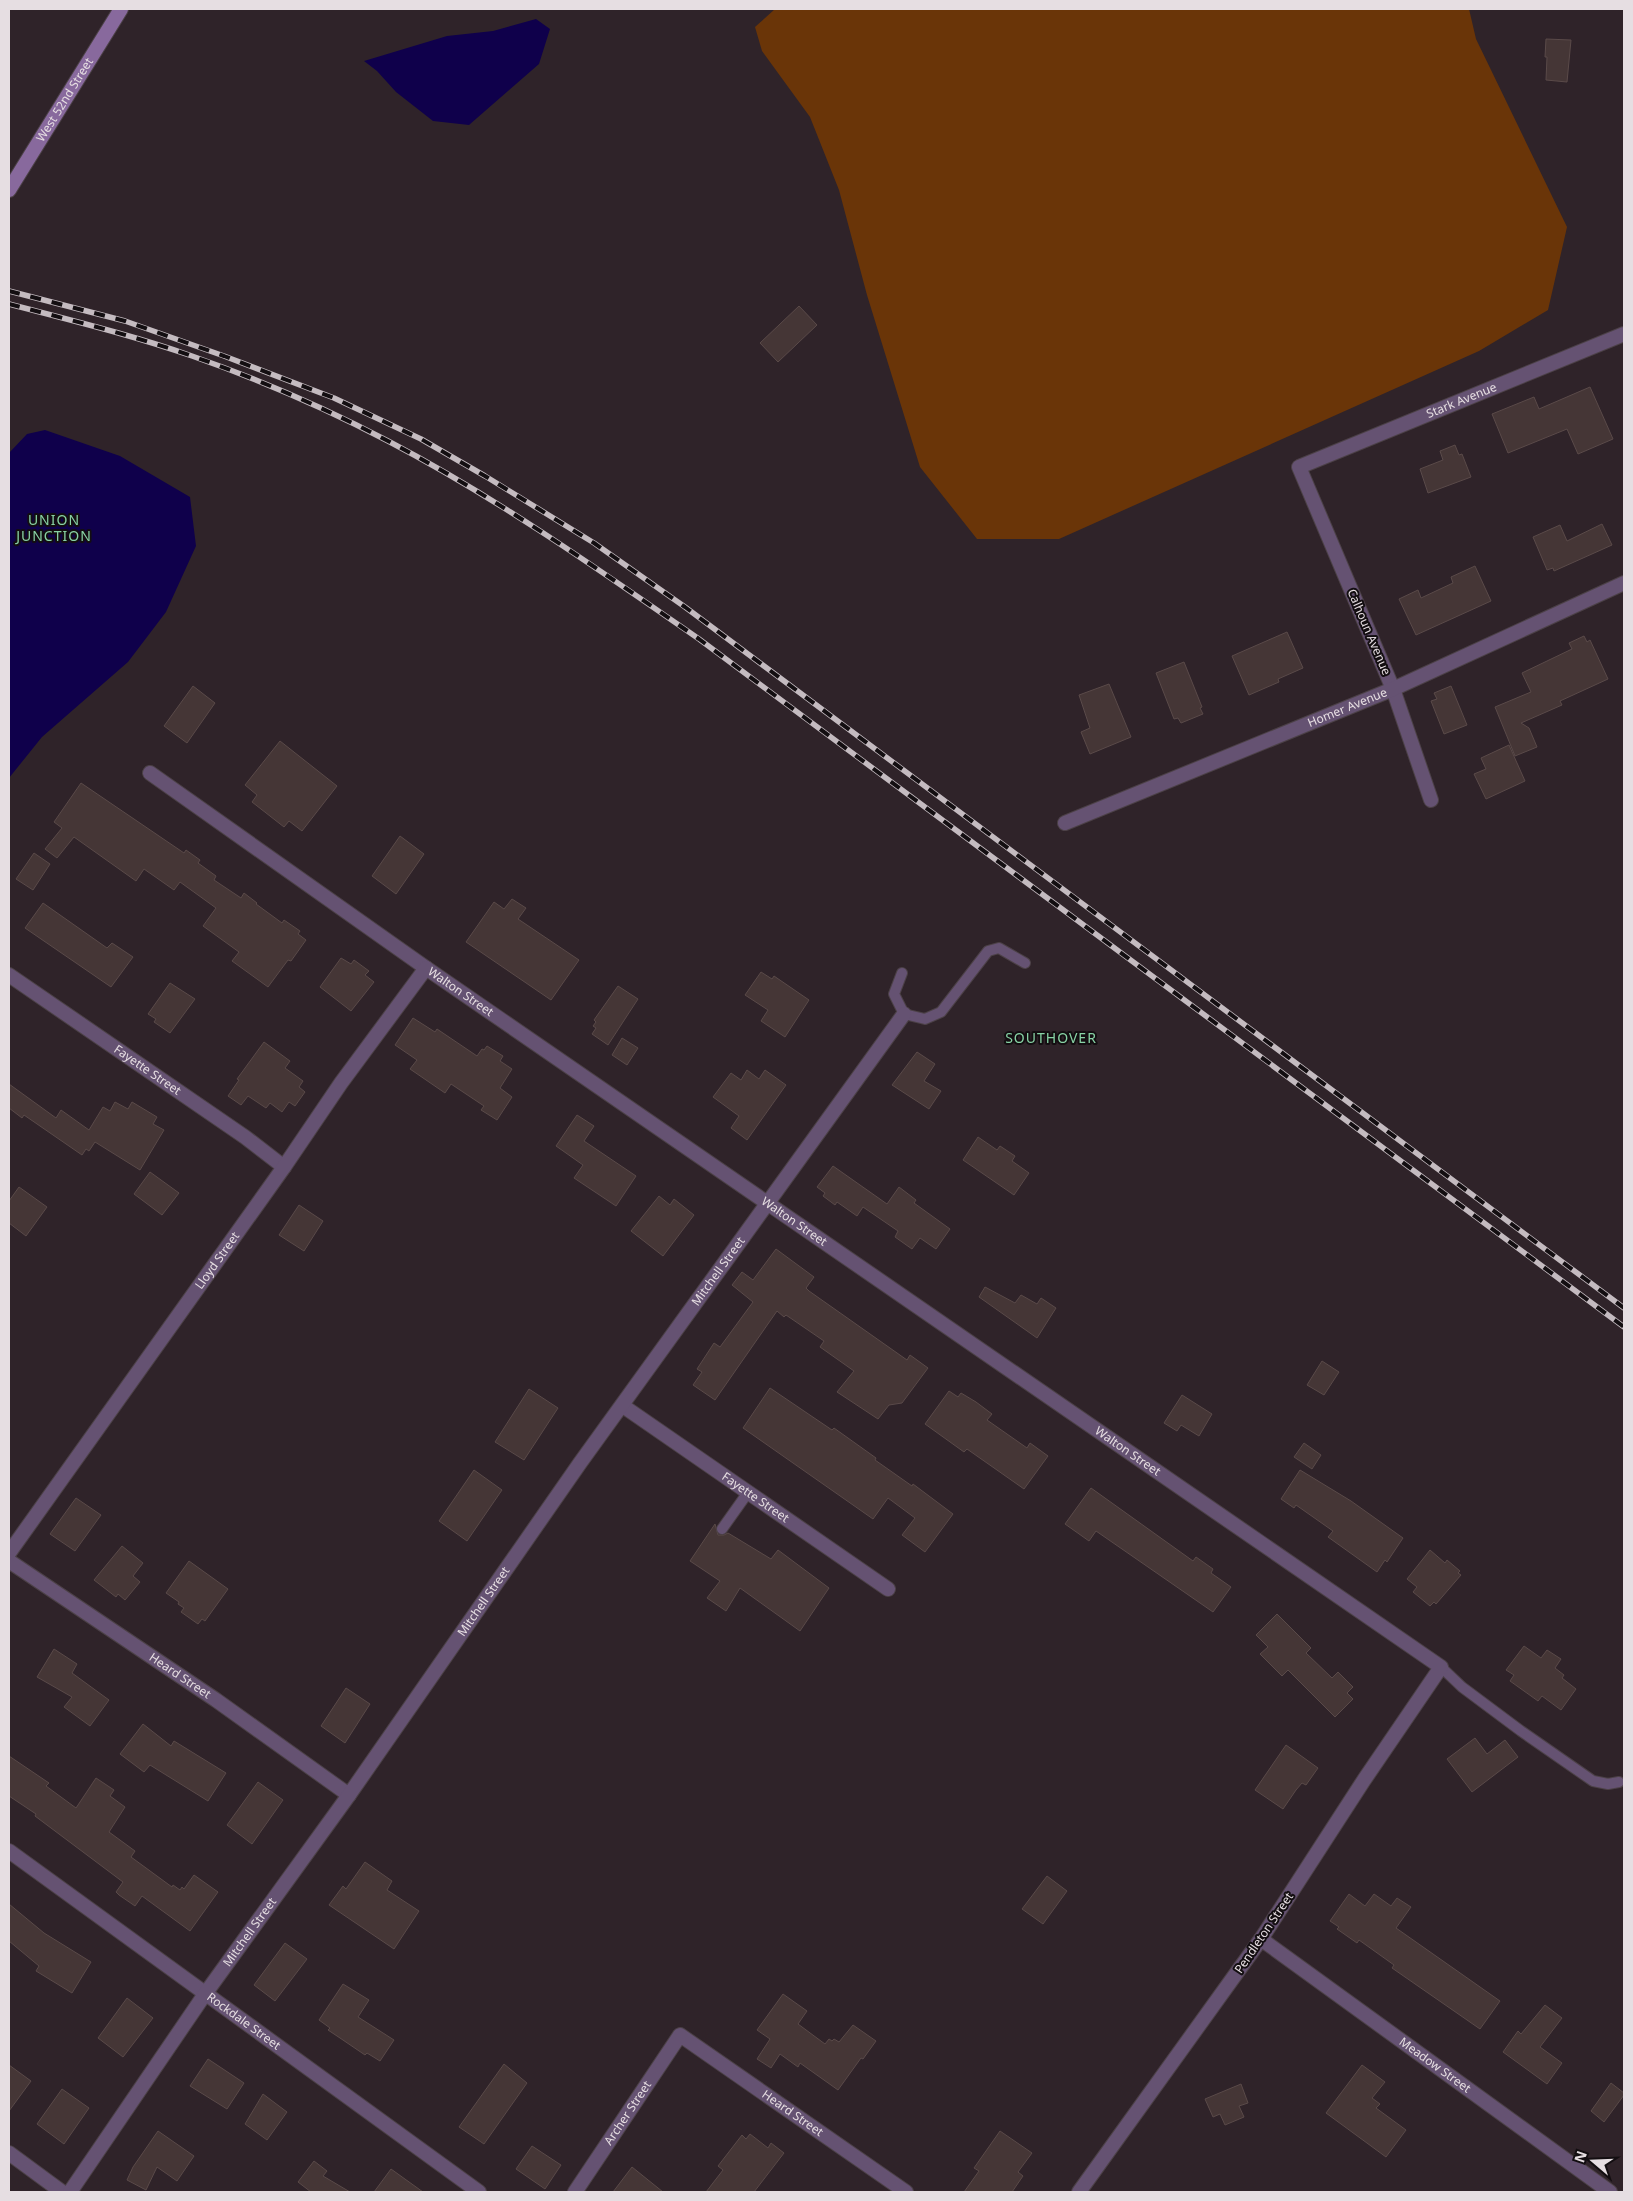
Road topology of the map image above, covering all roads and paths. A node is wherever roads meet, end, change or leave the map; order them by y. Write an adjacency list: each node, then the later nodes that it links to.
1 (121, 9): 2 (main road, West 52nd Street)
2 (10, 188)
3 (1624, 334): 4 (street, Stark Avenue)
4 (1299, 468): 6 (street, Calhoun Avenue)
5 (1624, 583): 6 (street, Homer Avenue)
6 (1393, 689): 8 (street, Calhoun Avenue); 9 (street, Homer Avenue)
7 (150, 772): 11 (street, Walton Street)
8 (1431, 800)
9 (1065, 823)
10 (1025, 963): 14 (lane)
11 (426, 968): 15 (street, Lloyd Street); 16 (street, Walton Street)
12 (902, 973): 14 (lane)
13 (9, 975): 15 (street, Fayette Street)
14 (904, 1014): 16 (street, Mitchell Street)
15 (284, 1167): 20 (street, Lloyd Street)
16 (767, 1203): 17 (street, Mitchell Street); 23 (street, Walton Street)
17 (623, 1406): 18 (street, Fayette Street); 25 (street, Mitchell Street)
18 (749, 1491): 19 (lane); 22 (street, Fayette Street)
19 (722, 1529)
20 (9, 1553)
21 (9, 1561): 25 (street, Heard Street)
22 (888, 1589)
23 (1441, 1668): 24 (lane); 27 (street, Pendleton Street)
24 (1619, 1782)
25 (349, 1795): 28 (street, Mitchell Street)
26 (9, 1851): 28 (street, Rockdale Street)
27 (1261, 1939): 36 (street, Pendleton Street); 37 (street, Meadow Street)
28 (205, 1994): 32 (street, Mitchell Street); 33 (street, Rockdale Street)
29 (680, 2035): 34 (street, Archer Street); 35 (street, Heard Street)
30 (9, 2153): 31 (street)
31 (62, 2192)
32 (70, 2192)
33 (479, 2192)
34 (575, 2192)
35 (906, 2192)
36 (1079, 2192)
37 (1610, 2192)

